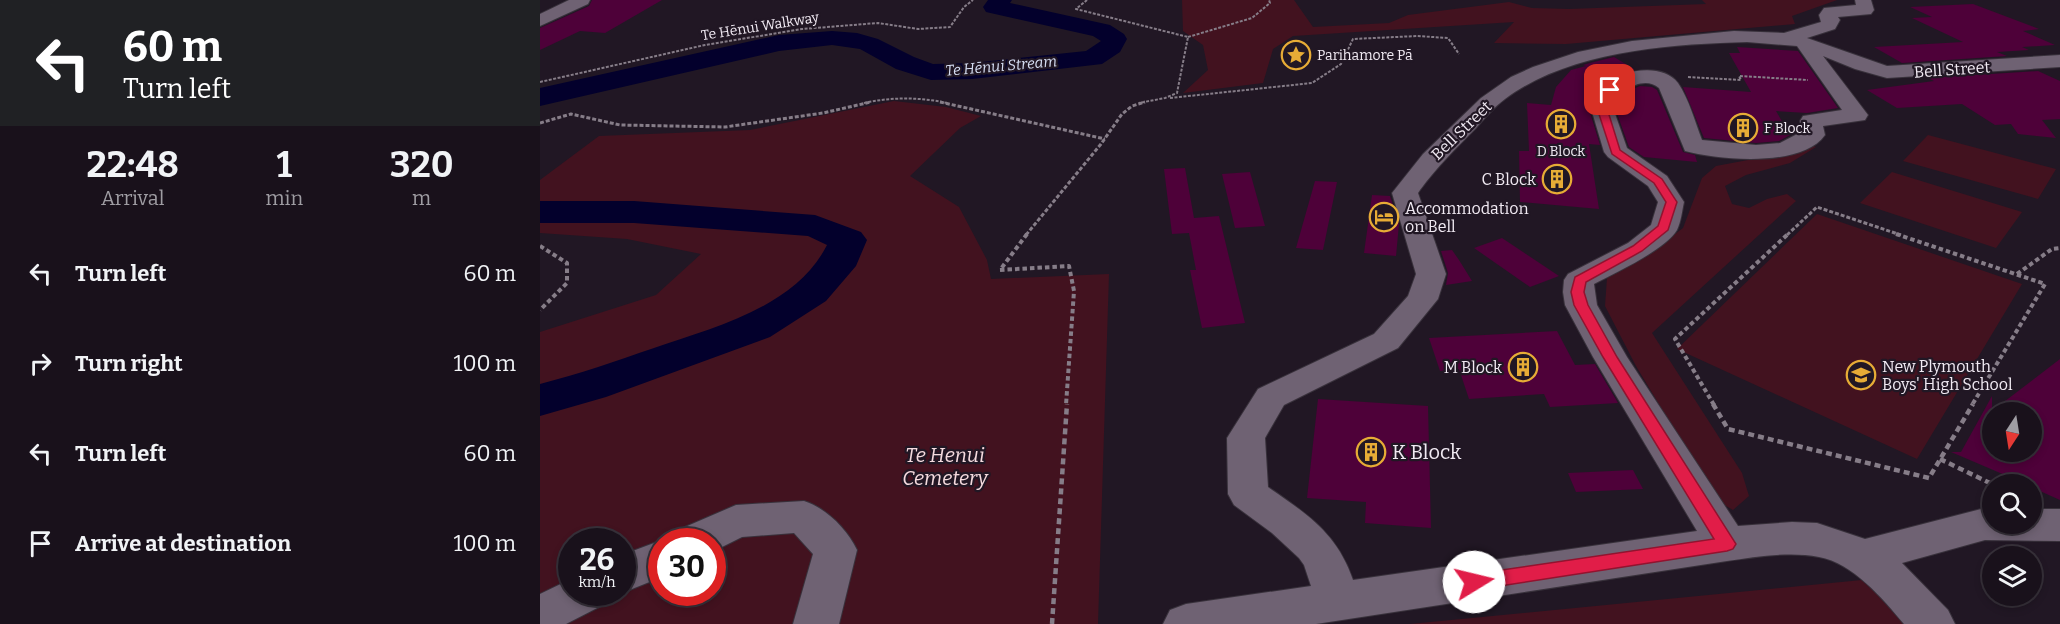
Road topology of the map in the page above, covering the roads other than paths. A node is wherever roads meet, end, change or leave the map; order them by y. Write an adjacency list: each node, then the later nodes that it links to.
1 (582, 0): 3 (street)
2 (1863, 0): 4 (street)
3 (540, 21)
4 (1798, 41): 5 (street, Bell Street); 8 (street); 10 (street, Bell Street)
5 (2060, 61)
6 (2060, 525): 9 (street)
7 (722, 528): 13 (street)
8 (1727, 544): 9 (street); 10 (street)
9 (1863, 557): 15 (street)
10 (1337, 602): 14 (street)
11 (558, 606): 12 (street)
12 (540, 615)
13 (816, 624)
14 (1186, 624)
15 (1932, 624)

